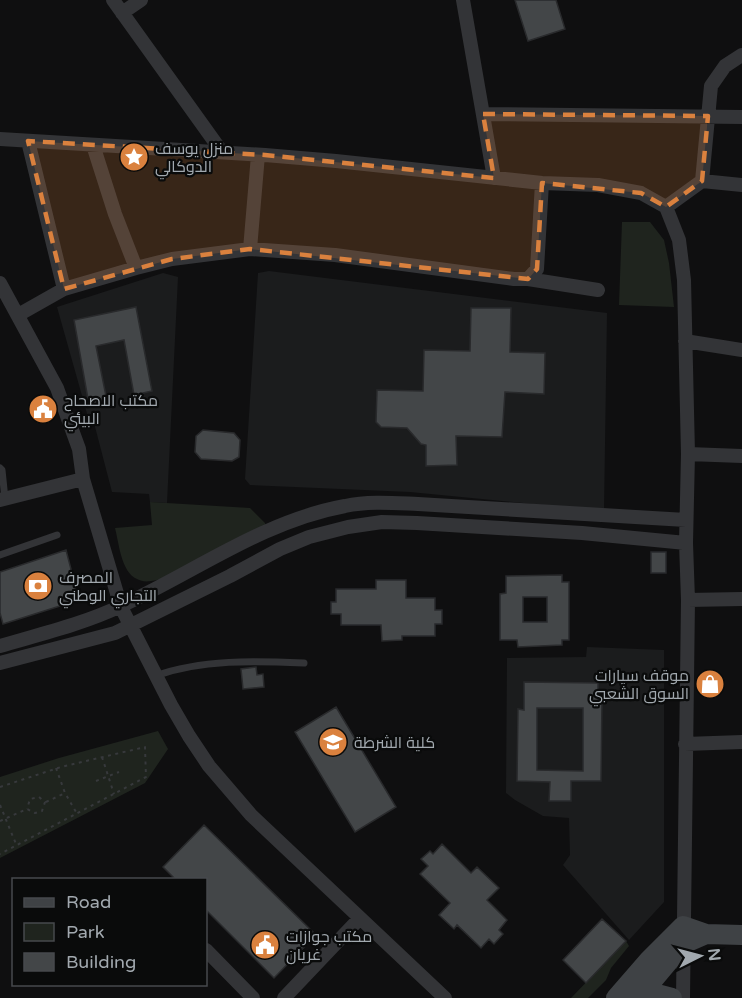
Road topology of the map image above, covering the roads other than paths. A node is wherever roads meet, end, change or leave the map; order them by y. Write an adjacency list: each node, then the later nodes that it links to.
1 (113, 0): 4 (street)
2 (141, 0): 4 (street)
3 (463, 0): 6 (street)
4 (122, 13): 12 (street)
5 (742, 55): 7 (street)
6 (483, 114): 7 (street); 14 (street)
7 (708, 116): 8 (street); 15 (street)
8 (742, 117)
9 (0, 140): 10 (street)
10 (28, 141): 11 (street); 23 (street)
11 (93, 145): 12 (street); 20 (street)
12 (222, 152): 13 (street)
13 (258, 155): 14 (street); 19 (street)
14 (494, 178): 16 (street)
15 (702, 181): 17 (street); 18 (street)
16 (542, 183): 18 (street); 21 (street)
17 (742, 185)
18 (666, 207): 26 (street)
19 (250, 249): 20 (street); 21 (street)
20 (136, 268): 23 (street)
21 (528, 279): 24 (street)
22 (0, 283): 25 (street)
23 (64, 289): 25 (street)
24 (598, 290)
25 (18, 315): 31 (street)
26 (685, 341): 27 (street); 28 (street)
27 (742, 350)
28 (688, 454): 29 (street); 34 (street)
29 (742, 456)
30 (0, 468): 32 (lane)
31 (83, 479): 32 (street); 41 (street)
32 (2, 499)
33 (417, 504): 34 (street); 35 (street); 41 (street)
34 (686, 520): 37 (street)
35 (417, 522): 37 (street); 42 (street)
36 (57, 535): 38 (lane)
37 (686, 543): 40 (street)
38 (0, 555)
39 (742, 599): 40 (street)
40 (688, 600): 48 (street)
41 (121, 607): 42 (street); 43 (street)
42 (129, 626): 44 (street); 46 (street)
43 (0, 646)
44 (0, 663)
45 (304, 663): 46 (lane)
46 (155, 676): 49 (street)
47 (742, 742): 48 (street)
48 (685, 744): 50 (street)
49 (360, 918): 55 (street); 56 (street)
50 (683, 935): 51 (main road); 53 (main road); 58 (street)
51 (742, 935)
52 (207, 951): 54 (street)
53 (631, 993): 57 (main road)
54 (253, 998)
55 (284, 998)
56 (445, 998)
57 (672, 998)
58 (683, 998)

